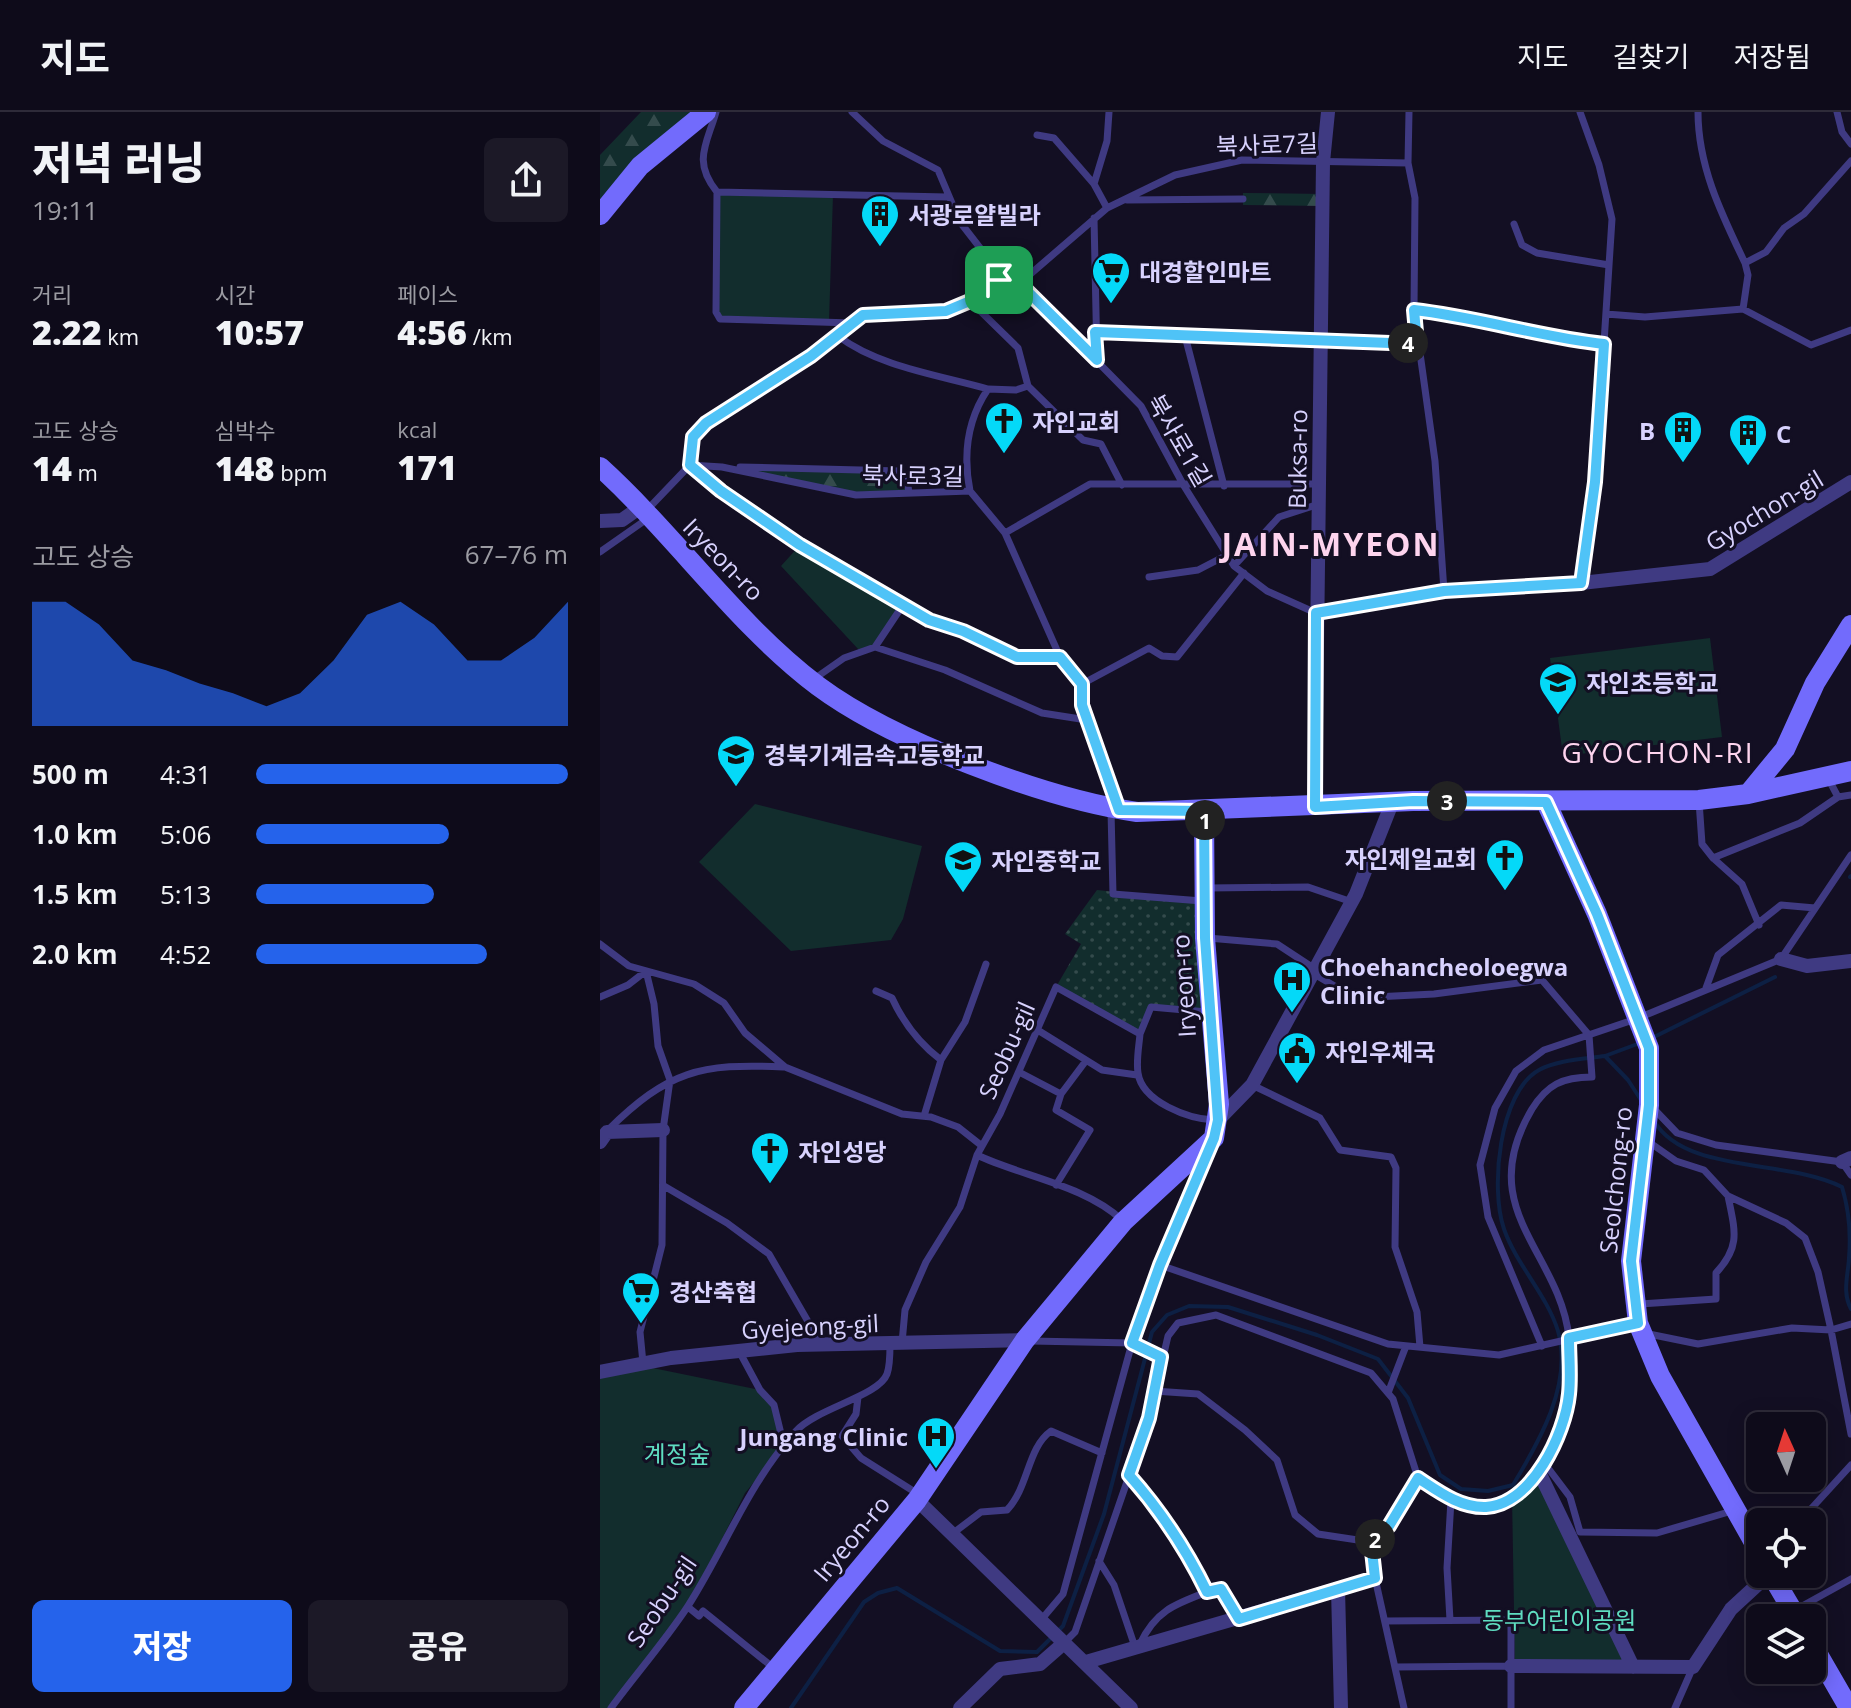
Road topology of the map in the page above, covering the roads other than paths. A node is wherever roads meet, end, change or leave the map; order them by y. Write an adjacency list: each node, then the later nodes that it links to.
1 (706, 112): 21 (street)
2 (716, 112): 16 (lane)
3 (852, 112): 17 (lane, 북사로1길)
4 (1109, 112): 15 (lane)
5 (1328, 112): 13 (street, Buksa-ro)
6 (1409, 112): 14 (lane)
7 (1580, 112): 25 (lane)
8 (1698, 112): 24 (lane)
9 (1837, 112): 11 (lane)
10 (1037, 135): 15 (lane)
11 (1851, 144)
12 (1851, 161): 24 (lane)
13 (1323, 162): 14 (lane, 북사로7길); 18 (lane, 북사로7길); 37 (street, Buksa-ro)
14 (1408, 163): 30 (lane)
15 (1094, 184): 20 (lane)
16 (717, 192): 17 (lane); 32 (lane)
17 (947, 197): 26 (lane, 북사로1길)
18 (1125, 199): 19 (lane); 20 (lane, 북사로7길)
19 (1243, 199)
20 (1107, 208): 22 (lane, 북사로7길)
21 (600, 215)
22 (1094, 218): 27 (lane, 북사로7길); 34 (lane)
23 (1514, 224): 25 (lane)
24 (1745, 263): 29 (lane)
25 (1609, 265): 31 (lane)
26 (1011, 275): 27 (lane, 북사로1길); 28 (lane)
27 (1020, 283): 40 (lane, 북사로1길)
28 (970, 301): 32 (lane); 41 (lane)
29 (1743, 309): 31 (lane); 33 (lane)
30 (1414, 310): 38 (lane); 39 (lane)
31 (1606, 314): 39 (lane)
32 (852, 323): 35 (lane)
33 (1851, 330)
34 (1095, 332): 36 (lane); 40 (lane)
35 (838, 336): 42 (lane); 43 (lane)
36 (1185, 336): 37 (lane); 50 (lane)
37 (1321, 341): 38 (lane); 47 (street, Buksa-ro)
38 (1417, 344): 63 (lane)
39 (1604, 344): 62 (lane)
40 (1097, 360): 49 (lane, 북사로1길)
41 (1028, 386): 42 (lane); 48 (lane)
42 (988, 389): 51 (lane)
43 (690, 465): 45 (lane, 북사로3길); 54 (lane); 64 (lane)
44 (600, 467): 54 (street, Iryeon-ro)
45 (722, 467): 52 (lane, 북사로3길); 52 (lane)
46 (1851, 482): 62 (street, Gyochon-gil)
47 (1318, 484): 50 (lane); 53 (street, Buksa-ro)
48 (1122, 485): 49 (lane); 56 (lane)
49 (1184, 486): 50 (lane); 58 (lane, 북사로1길)
50 (1224, 486)
51 (970, 491): 52 (lane, 북사로3길); 56 (lane, 북사로3길)
52 (909, 493)
53 (1319, 504): 59 (lane); 65 (street, Buksa-ro)
54 (644, 513): 55 (street); 57 (lane); 69 (street, Iryeon-ro)
55 (600, 521)
56 (1005, 533): 68 (lane, 북사로3길)
57 (600, 552)
58 (1225, 556): 59 (lane, 북사로1길); 61 (lane)
59 (1234, 566): 60 (lane, 북사로1길)
60 (1244, 573): 65 (lane, 북사로1길); 70 (lane)
61 (1149, 577)
62 (1581, 583): 63 (street, Gyochon-gil)
63 (1444, 591): 65 (street, Gyochon-gil)
64 (903, 605): 67 (lane); 68 (lane)
65 (1316, 613): 80 (street, Buksa-ro)
66 (1851, 625): 74 (street)
67 (875, 647): 69 (lane); 71 (lane)
68 (1060, 657): 70 (lane, 북사로3길)
69 (812, 681): 81 (street, Iryeon-ro)
70 (1082, 684): 71 (lane)
71 (1087, 720): 81 (lane)
72 (1851, 771): 73 (street)
73 (1828, 776): 74 (street); 76 (lane)
74 (1748, 794): 77 (street)
75 (1851, 795): 76 (lane)
76 (1838, 797): 84 (lane)
77 (1699, 800): 78 (street); 84 (lane)
78 (1546, 802): 79 (street); 100 (street, Seolchong-ro)
79 (1392, 803): 80 (street); 86 (street)
80 (1315, 807): 82 (street)
81 (1115, 809): 82 (street, Iryeon-ro); 85 (lane)
82 (1204, 811): 85 (street, Iryeon-ro)
83 (1851, 855): 87 (lane)
84 (1713, 858): 88 (lane)
85 (1205, 895): 86 (lane); 89 (street, Iryeon-ro)
86 (1352, 902): 95 (street)
87 (1815, 908): 88 (lane); 91 (lane)
88 (1759, 925): 96 (lane)
89 (1205, 938): 95 (lane); 99 (street, Iryeon-ro)
90 (600, 944): 94 (lane)
91 (1781, 959): 92 (street); 96 (lane)
92 (1851, 961)
93 (986, 964): 104 (lane)
94 (646, 971): 98 (lane); 106 (lane); 109 (lane)
95 (1314, 971): 103 (lane); 110 (street)
96 (1706, 988): 100 (lane)
97 (876, 991): 104 (lane)
98 (600, 997)
99 (1210, 1012): 102 (lane); 114 (street, Iryeon-ro)
100 (1636, 1019): 103 (lane); 112 (street, Seolchong-ro)
101 (1036, 1029): 102 (lane, Seobu-gil); 105 (lane); 107 (lane, Seobu-gil)
102 (1140, 1034): 108 (lane)
103 (1589, 1035): 130 (lane); 136 (lane)
104 (941, 1060): 113 (lane)
105 (1085, 1062): 108 (lane); 111 (lane)
106 (785, 1067): 109 (lane); 113 (lane)
107 (1019, 1072): 111 (lane); 118 (lane, Seobu-gil)
108 (1137, 1075): 114 (lane)
109 (670, 1080): 115 (lane); 116 (lane)
110 (1252, 1085): 114 (street); 137 (lane)
111 (1061, 1094): 122 (lane)
112 (1649, 1105): 117 (street, Seolchong-ro); 120 (lane)
113 (924, 1116): 118 (lane)
114 (1216, 1129): 125 (street, Iryeon-ro); 126 (lane)
115 (663, 1130): 116 (street); 123 (lane)
116 (603, 1137)
117 (1644, 1139): 124 (lane); 127 (street, Seolchong-ro)
118 (982, 1146): 119 (lane, Seobu-gil)
119 (977, 1155): 122 (lane); 133 (lane, Seobu-gil)
120 (1846, 1160): 121 (lane)
121 (1851, 1175)
122 (1056, 1185): 125 (lane)
123 (664, 1186): 134 (lane); 140 (lane)
124 (1728, 1196): 127 (lane); 129 (lane)
125 (1123, 1222): 131 (street, Iryeon-ro)
126 (1160, 1265): 132 (lane); 135 (lane)
127 (1638, 1320): 129 (lane); 130 (lane); 155 (street, Seolchong-ro)
128 (1851, 1325): 129 (lane)
129 (1831, 1330): 145 (lane)
130 (1569, 1338): 136 (lane); 149 (lane)
131 (1025, 1340): 132 (lane); 133 (street, Gyejeong-gil); 152 (street, Iryeon-ro)
132 (1132, 1343): 139 (lane); 147 (lane)
133 (896, 1344): 134 (street, Gyejeong-gil); 144 (lane, Seobu-gil)
134 (822, 1346): 138 (street, Gyejeong-gil)
135 (1406, 1346): 137 (lane); 143 (lane)
136 (1542, 1346): 137 (lane)
137 (1420, 1347)
138 (739, 1351): 140 (street, Gyejeong-gil); 146 (lane)
139 (1161, 1357): 142 (lane); 143 (lane)
140 (643, 1366): 141 (street, Gyejeong-gil)
141 (600, 1372)
142 (1154, 1391): 150 (lane); 158 (lane)
143 (1388, 1393): 151 (lane)
144 (858, 1397): 146 (lane, Seobu-gil); 152 (lane)
145 (1851, 1434)
146 (784, 1446): 166 (lane, Seobu-gil)
147 (1102, 1453): 157 (lane); 168 (lane)
148 (1851, 1465): 154 (lane)
149 (1542, 1469): 153 (lane); 155 (lane); 176 (street)
150 (1129, 1475): 159 (lane); 164 (lane)
151 (1418, 1478): 153 (lane); 158 (lane)
152 (918, 1498): 157 (street); 179 (street, Iryeon-ro)
153 (1451, 1500): 169 (lane)
154 (1812, 1508)
155 (1736, 1510): 156 (street, Seolchong-ro)
156 (1746, 1528)
157 (952, 1534): 168 (street)
158 (1371, 1542): 160 (lane)
159 (1099, 1561): 171 (lane); 172 (lane)
160 (1375, 1578): 163 (street); 170 (lane)
161 (1851, 1579): 165 (lane)
162 (1754, 1588): 177 (street)
163 (1338, 1589): 167 (street); 184 (street)
164 (1207, 1592): 167 (lane); 172 (lane)
165 (1812, 1604)
166 (688, 1607): 179 (lane); 180 (lane, Seobu-gil)
167 (1239, 1619): 172 (street)
168 (1041, 1620): 171 (street)
169 (1450, 1620): 170 (lane); 174 (lane)
170 (1385, 1621): 175 (lane)
171 (1064, 1643): 173 (street); 182 (street)
172 (1137, 1646): 173 (street)
173 (1086, 1662): 183 (street)
174 (1511, 1666): 175 (lane); 176 (street); 186 (lane)
175 (1395, 1667): 185 (lane)
176 (1633, 1667): 177 (street)
177 (1693, 1667): 187 (lane)
178 (1826, 1668): 188 (street)
179 (776, 1670): 181 (street, Iryeon-ro)
180 (611, 1708)
181 (744, 1708)
182 (960, 1708)
183 (1131, 1708)
184 (1341, 1708)
185 (1404, 1708)
186 (1511, 1708)
187 (1675, 1708)
188 (1849, 1708)

